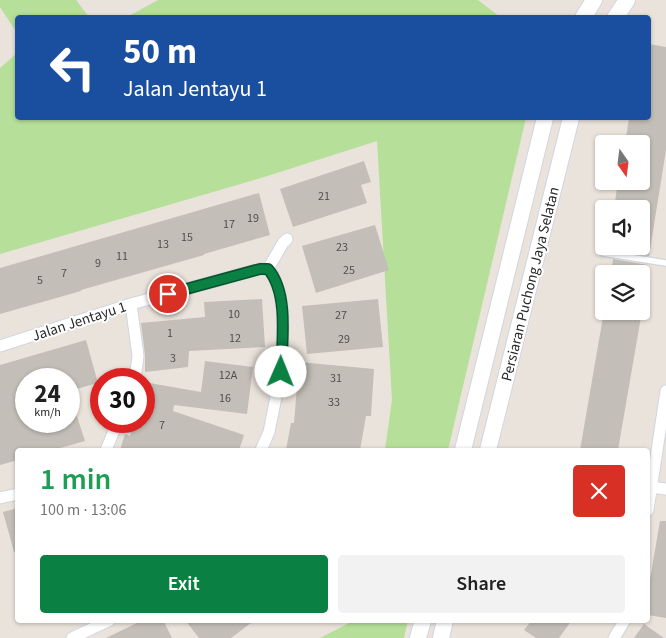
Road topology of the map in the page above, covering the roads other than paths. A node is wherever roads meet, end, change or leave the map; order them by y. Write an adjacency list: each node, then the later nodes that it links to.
1 (594, 0): 3 (main road)
2 (627, 0): 4 (main road)
3 (585, 15)
4 (617, 15)
5 (545, 120): 18 (main road, Persiaran Puchong Jaya Selatan)
6 (570, 120): 19 (main road, Persiaran Puchong Jaya Selatan)
7 (287, 239): 10 (street)
8 (616, 255): 9 (lane)
9 (666, 263)
10 (268, 269): 11 (street, Jalan Jentayu 1); 17 (street)
11 (131, 304): 12 (street, Jalan Jentayu 1); 13 (street)
12 (0, 346)
13 (136, 368)
14 (666, 392): 20 (street)
15 (113, 433): 16 (street)
16 (107, 448)
17 (262, 448)
18 (463, 448)
19 (488, 448)
20 (650, 487): 21 (street)
21 (666, 489)
22 (15, 495): 23 (street)
23 (0, 498)
24 (104, 623): 28 (street)
25 (421, 623): 29 (main road)
26 (444, 623): 30 (main road)
27 (623, 623): 31 (street)
28 (72, 638)
29 (418, 638)
30 (441, 638)
31 (614, 638)

